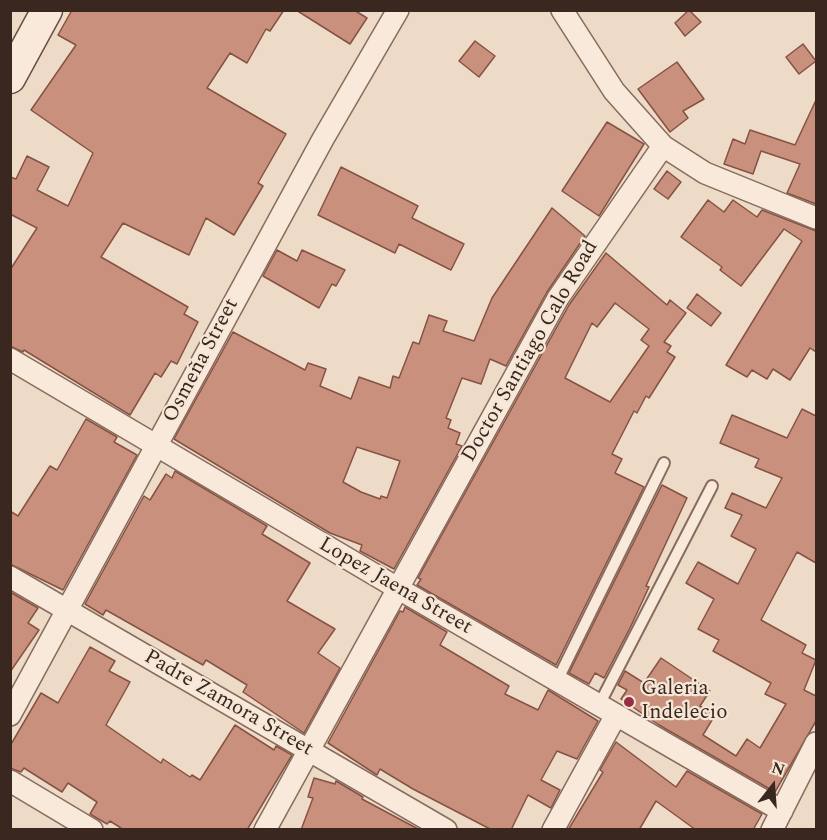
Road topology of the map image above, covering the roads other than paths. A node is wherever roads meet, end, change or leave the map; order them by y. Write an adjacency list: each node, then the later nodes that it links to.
1 (47, 10): 4 (main road)
2 (398, 10): 8 (street, Osmeña Street)
3 (561, 10): 5 (street)
4 (10, 78)
5 (663, 146): 6 (street); 12 (street, Doctor Santiago Calo Road)
6 (816, 218)
7 (10, 359): 8 (street, Lopez Jaena Street)
8 (156, 446): 12 (street, Lopez Jaena Street); 13 (street, Osmeña Street)
9 (664, 463): 14 (lane)
10 (712, 486): 15 (lane)
11 (10, 577): 13 (street, Padre Zamora Street)
12 (399, 589): 14 (street, Lopez Jaena Street); 18 (street, Doctor Santiago Calo Road)
13 (67, 610): 16 (street, Osmeña Street); 18 (street, Padre Zamora Street)
14 (557, 681): 15 (street, Lopez Jaena Street)
15 (608, 710): 20 (street, Lopez Jaena Street); 24 (street)
16 (10, 715)
17 (816, 743): 20 (street)
18 (309, 750): 22 (street, Doctor Santiago Calo Road); 23 (street, Padre Zamora Street)
19 (10, 781): 21 (street)
20 (777, 820)
21 (92, 830)
22 (265, 830)
23 (446, 830)
24 (553, 830)

